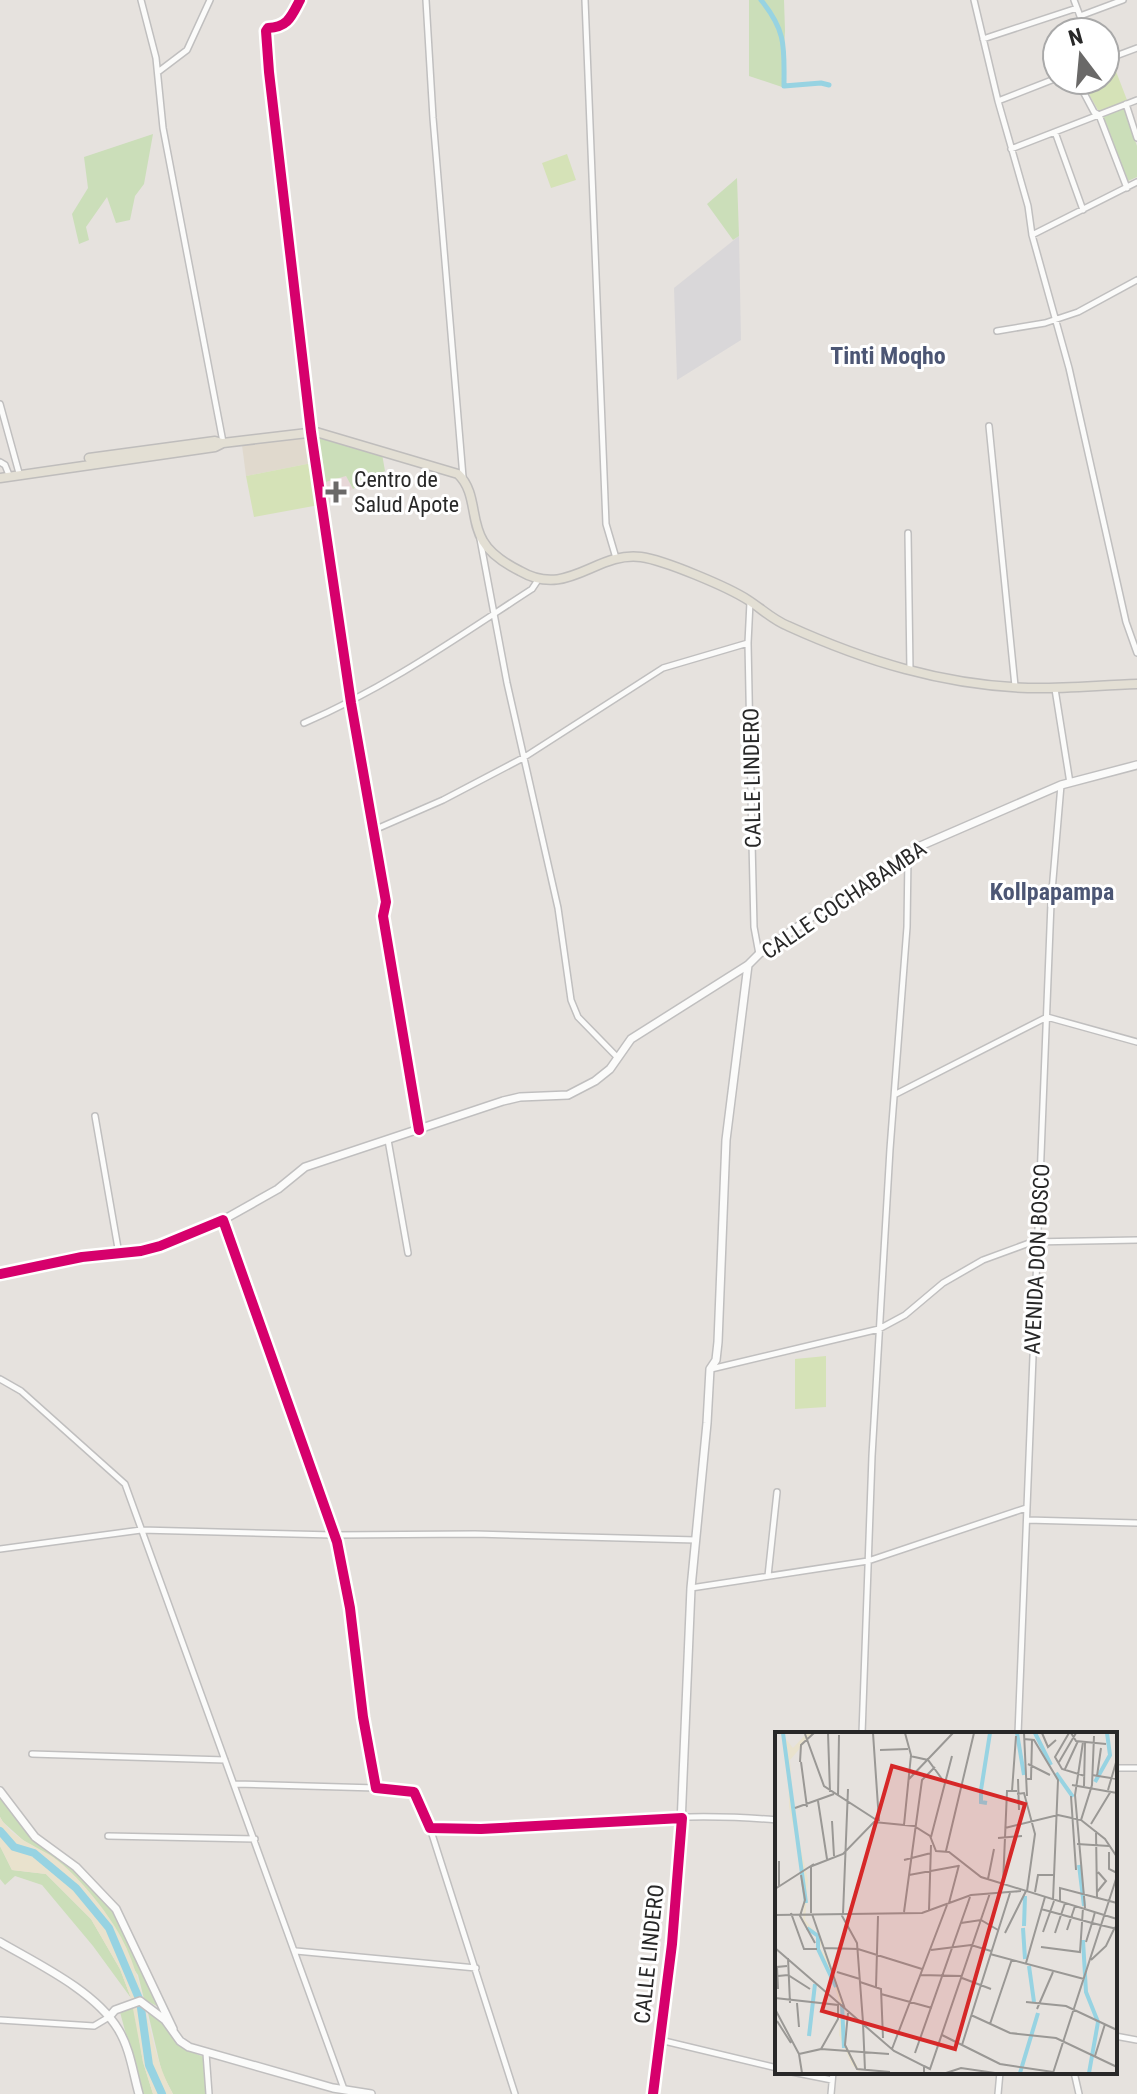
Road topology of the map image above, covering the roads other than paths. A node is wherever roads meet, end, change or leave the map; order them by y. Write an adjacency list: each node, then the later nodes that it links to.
1 (141, 0): 12 (street)
2 (210, 0): 12 (street)
3 (300, 0): 31 (street)
4 (426, 0): 36 (street)
5 (585, 0): 39 (street)
6 (974, 0): 11 (street)
7 (1074, 0): 9 (street)
8 (1123, 0): 10 (street)
9 (1077, 8): 10 (street); 11 (street)
10 (1080, 16)
11 (983, 39): 16 (street)
12 (157, 73): 32 (street)
13 (1041, 84): 16 (street)
14 (1086, 96): 18 (street)
15 (1137, 100): 17 (street)
16 (998, 101): 21 (street)
17 (1126, 104): 18 (street); 20 (street)
18 (1099, 115): 19 (street); 23 (street)
19 (1055, 132): 21 (street); 24 (street)
20 (1137, 138)
21 (1011, 149): 25 (street)
22 (1137, 182): 23 (street)
23 (1127, 188): 24 (street)
24 (1083, 210): 25 (street)
25 (1032, 235): 27 (street)
26 (1137, 280): 27 (street)
27 (1055, 319): 28 (street); 44 (street)
28 (997, 331)
29 (0, 404): 34 (street)
30 (989, 426): 47 (street)
31 (311, 432): 32 (main road); 36 (main road); 49 (street)
32 (223, 443): 34 (main road)
33 (0, 462): 35 (street)
34 (19, 471): 35 (main road)
35 (4, 474)
36 (463, 479): 38 (main road)
37 (908, 533): 45 (street)
38 (480, 538): 40 (main road); 42 (street)
39 (616, 558): 40 (main road); 41 (main road)
40 (538, 580): 42 (street)
41 (750, 602): 43 (street, CALLE LINDERO); 45 (main road)
42 (494, 613): 49 (street); 51 (street)
43 (748, 643): 51 (street); 57 (street, CALLE LINDERO)
44 (1137, 653)
45 (910, 672): 47 (main road)
46 (1137, 684): 48 (main road)
47 (1015, 686): 48 (main road)
48 (1054, 687): 53 (street)
49 (351, 703): 50 (street); 55 (street)
50 (304, 723)
51 (523, 758): 55 (street); 61 (street)
52 (1137, 765): 53 (street, CALLE COCHABAMBA)
53 (1070, 783): 54 (street, CALLE COCHABAMBA)
54 (1061, 785): 56 (street, CALLE COCHABAMBA); 59 (street, AVENIDA DON BOSCO)
55 (374, 830): 64 (street)
56 (908, 856): 57 (street, CALLE COCHABAMBA); 62 (street)
57 (759, 954): 58 (street, CALLE COCHABAMBA)
58 (748, 965): 61 (street, CALLE COCHABAMBA); 73 (street, CALLE LINDERO)
59 (1047, 1017): 60 (street); 62 (street); 67 (street, AVENIDA DON BOSCO)
60 (1137, 1042)
61 (618, 1058): 64 (street, CALLE COCHABAMBA)
62 (895, 1095): 72 (street)
63 (95, 1116): 70 (street)
64 (419, 1130): 65 (street, CALLE COCHABAMBA)
65 (388, 1140): 66 (street, CALLE COCHABAMBA); 69 (street)
66 (223, 1220): 70 (street, CALLE COCHABAMBA); 80 (street)
67 (1039, 1240): 68 (street); 72 (street); 76 (street, AVENIDA DON BOSCO)
68 (1137, 1240)
69 (408, 1253)
70 (119, 1254): 71 (street, CALLE COCHABAMBA)
71 (0, 1274)
72 (879, 1329): 73 (street); 83 (street)
73 (710, 1369): 81 (street, CALLE LINDERO)
74 (0, 1379): 79 (street)
75 (777, 1492): 84 (street)
76 (1026, 1508): 77 (street, AVENIDA DON BOSCO); 83 (street)
77 (1027, 1520): 78 (street); 87 (street, AVENIDA DON BOSCO)
78 (1137, 1523)
79 (141, 1530): 80 (street); 82 (street); 89 (street)
80 (333, 1535): 81 (street); 91 (street)
81 (696, 1540): 85 (street, CALLE LINDERO)
82 (0, 1549)
83 (868, 1561): 84 (street); 86 (street)
84 (768, 1576): 85 (street)
85 (691, 1588): 93 (street, CALLE LINDERO)
86 (862, 1732)
87 (1018, 1732)
88 (32, 1754): 89 (street)
89 (225, 1760): 90 (street)
90 (235, 1784): 91 (street); 97 (street)
91 (376, 1788): 95 (street)
92 (0, 1791): 105 (street)
93 (682, 1818): 94 (street); 95 (street); 107 (street, CALLE LINDERO)
94 (775, 1820)
95 (430, 1828): 100 (street)
96 (108, 1836): 97 (street)
97 (255, 1839): 99 (street)
98 (0, 1942): 101 (street)
99 (296, 1951): 100 (street); 116 (street)
100 (476, 1968): 120 (street)
101 (109, 2017): 103 (street); 104 (street); 105 (street)
102 (0, 2020): 103 (street)
103 (101, 2024): 104 (street)
104 (118, 2029): 117 (street)
105 (173, 2029): 109 (street)
106 (1117, 2036): 108 (street)
107 (660, 2040): 110 (street); 121 (street, CALLE LINDERO)
108 (1137, 2040)
109 (206, 2053): 116 (street); 118 (street)
110 (775, 2068)
111 (802, 2074): 115 (street)
112 (833, 2074): 115 (street)
113 (1000, 2074): 123 (street)
114 (1074, 2074): 124 (street)
115 (832, 2080): 122 (street)
116 (347, 2091): 119 (street)
117 (139, 2094)
118 (209, 2094)
119 (371, 2094)
120 (515, 2094)
121 (653, 2094)
122 (831, 2094)
123 (998, 2094)
124 (1079, 2094)

